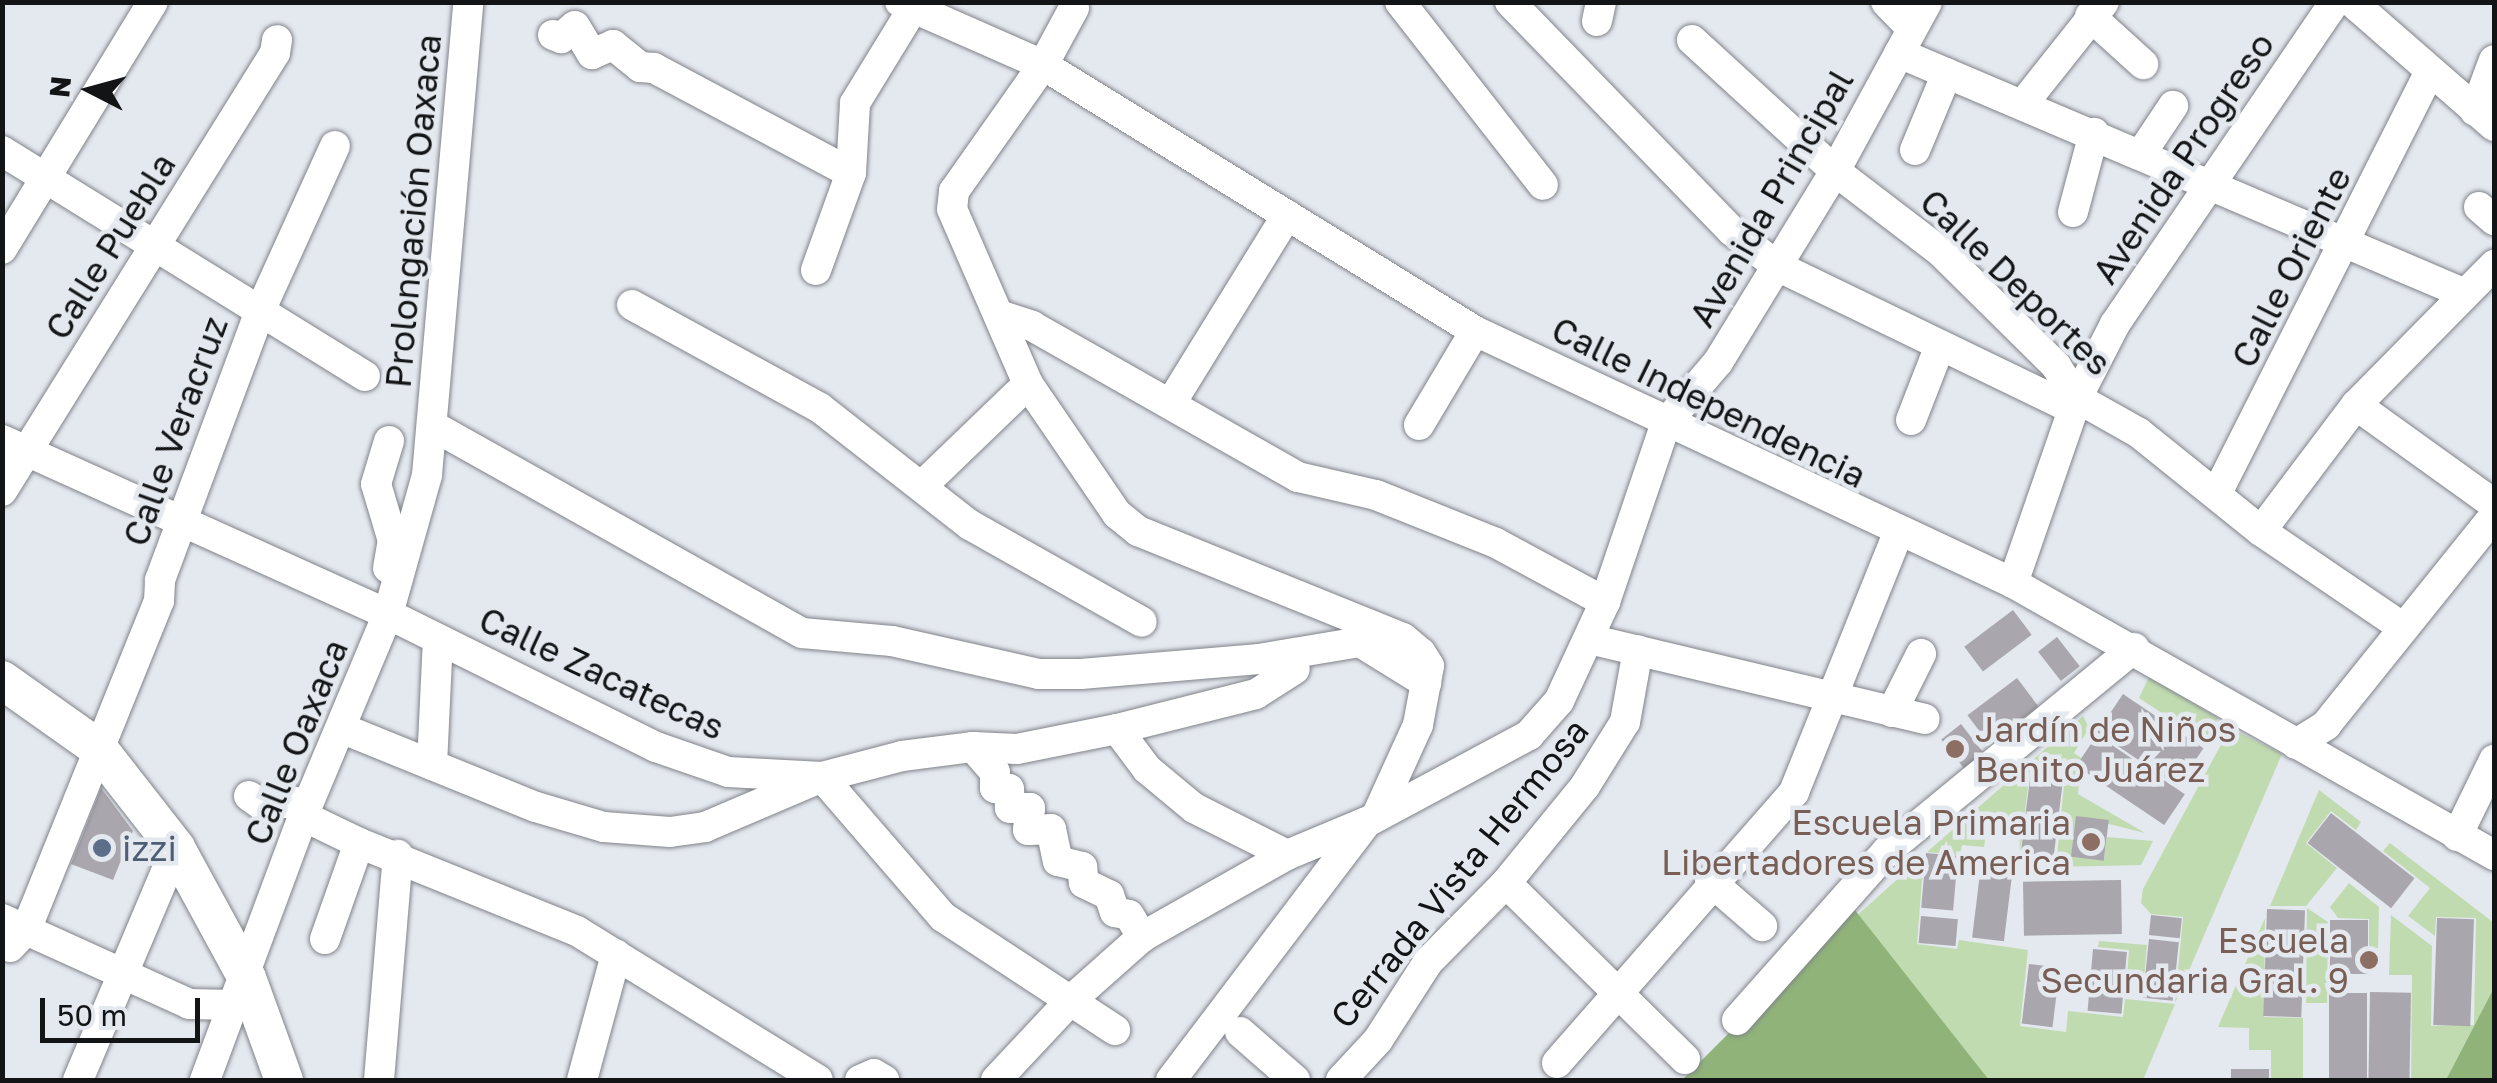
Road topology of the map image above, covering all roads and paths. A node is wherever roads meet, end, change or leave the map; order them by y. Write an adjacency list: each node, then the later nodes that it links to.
1 (153, 2): 30 (street)
2 (468, 2): 54 (street, Prolongación Oaxaca)
3 (1400, 2): 31 (street)
4 (1886, 2): 11 (street)
5 (2335, 2): 32 (street, Avenida Progreso)
6 (2352, 2): 19 (street)
7 (906, 6): 17 (street, Calle Independencia); 29 (street)
8 (1074, 8): 17 (street)
9 (2097, 9): 16 (street); 20 (street)
10 (1517, 12): 38 (street)
11 (1912, 28): 18 (street); 28 (street, Avenida Principal)
12 (553, 35): 29 (street)
13 (277, 40): 36 (street, Calle Puebla)
14 (1692, 40): 28 (street, Calle Deportes)
15 (2494, 60): 22 (street)
16 (2143, 64)
17 (1043, 65): 34 (street, Calle Independencia); 43 (street)
18 (1947, 73): 20 (street); 25 (street)
19 (2429, 74): 22 (street); 35 (street, Calle Oriente)
20 (2023, 104): 23 (street)
21 (2173, 106): 27 (street)
22 (2485, 119)
23 (2094, 134): 27 (street); 33 (street)
24 (335, 146): 42 (street, Calle Veracruz)
25 (1916, 150)
26 (2, 151): 30 (street)
27 (2140, 154): 32 (street)
28 (1835, 171): 38 (street, Avenida Principal); 49 (street, Calle Deportes)
29 (852, 173): 39 (street)
30 (46, 176): 36 (street); 37 (street)
31 (1543, 185)
32 (2207, 186): 35 (street); 49 (street, Avenida Progreso)
33 (2073, 212)
34 (1287, 215): 44 (street, Calle Independencia); 48 (street)
35 (2347, 242): 40 (street); 59 (street, Calle Oriente)
36 (154, 246): 42 (street); 56 (street, Calle Puebla)
37 (2, 249)
38 (1777, 266): 45 (street); 52 (street, Avenida Principal)
39 (816, 270)
40 (2483, 283): 50 (street)
41 (632, 304): 57 (street)
42 (261, 309): 46 (street); 62 (street, Calle Veracruz)
43 (999, 315): 47 (street); 48 (street)
44 (1474, 332): 52 (street, Calle Independencia); 53 (street)
45 (1938, 348): 49 (street); 51 (street)
46 (365, 376)
47 (1028, 384): 57 (street); 77 (street)
48 (1171, 403): 66 (street)
49 (2074, 403): 59 (street, Calle Deportes); 65 (street, Avenida Progreso)
50 (2356, 405): 60 (street); 63 (street)
51 (1911, 420)
52 (1666, 423): 64 (street, Calle Independencia); 66 (street)
53 (1419, 425)
54 (433, 426): 67 (street, Calle Oaxaca); 77 (street)
55 (389, 441): 67 (street)
56 (14, 446): 58 (street, Calle Puebla); 62 (street, Calle Zacatecas)
57 (922, 486): 68 (street)
58 (2, 491)
59 (2217, 492): 63 (street, Calle Deportes)
60 (2494, 504)
61 (2494, 516): 69 (street)
62 (184, 524): 67 (street, Calle Zacatecas); 83 (street, Calle Veracruz)
63 (2261, 530): 69 (street, Calle Deportes)
64 (1898, 533): 65 (street, Calle Independencia); 78 (street)
65 (2013, 583): 72 (street, Calle Independencia)
66 (1605, 602): 71 (street)
67 (383, 612): 70 (street, Calle Zacatecas); 81 (street, Calle Oaxaca)
68 (1142, 622)
69 (2402, 627): 84 (street)
70 (438, 639): 87 (street); 88 (street, Calle Zacatecas)
71 (1590, 639): 73 (street); 91 (street)
72 (2134, 648): 84 (street, Calle Independencia); 109 (street)
73 (1638, 650): 78 (street); 99 (street, Cerrada Vista Hermosa)
74 (1921, 654): 79 (street)
75 (1295, 670): 82 (street)
76 (2, 680): 83 (main road)
77 (1426, 683): 91 (street)
78 (1835, 698): 79 (street); 98 (street)
79 (1892, 712): 80 (street)
80 (1925, 719)
81 (341, 728): 87 (street); 90 (street, Calle Oaxaca)
82 (1117, 729): 85 (street); 95 (street)
83 (92, 742): 94 (main road); 101 (street, Calle Veracruz)
84 (2296, 744): 92 (street, Calle Independencia)
85 (973, 746): 88 (street); 102 (street)
86 (2494, 760): 92 (street)
87 (432, 765): 88 (street)
88 (822, 777): 108 (street)
89 (249, 796): 90 (street)
90 (303, 816): 93 (street); 106 (street, Calle Oaxaca)
91 (1372, 820): 95 (street); 123 (street)
92 (2457, 836): 97 (street, Calle Independencia)
93 (358, 843): 96 (street); 103 (street)
94 (176, 848): 105 (street); 106 (main road)
95 (1287, 854): 102 (street)
96 (398, 855): 104 (street); 117 (street)
97 (2494, 856)
98 (1710, 881): 100 (street); 107 (street)
99 (1506, 883): 107 (street); 125 (street, Cerrada Vista Hermosa)
100 (1762, 926)
101 (10, 937): 105 (street)
102 (1142, 937): 108 (street)
103 (326, 939)
104 (616, 956): 118 (street); 119 (street)
105 (122, 976): 106 (street); 114 (street)
106 (240, 992): 115 (street, Calle Oaxaca); 116 (main road)
107 (1621, 992): 112 (street); 113 (street)
108 (1070, 1002): 110 (street); 122 (street)
109 (1737, 1020)
110 (1115, 1030)
111 (1240, 1032): 124 (street)
112 (1685, 1059)
113 (1557, 1063)
114 (78, 1080)
115 (205, 1080)
116 (284, 1080)
117 (379, 1080)
118 (582, 1080)
119 (818, 1080)
120 (860, 1080): 121 (street)
121 (884, 1080)
122 (996, 1080)
123 (1171, 1080)
124 (1296, 1080)
125 (1341, 1080)

